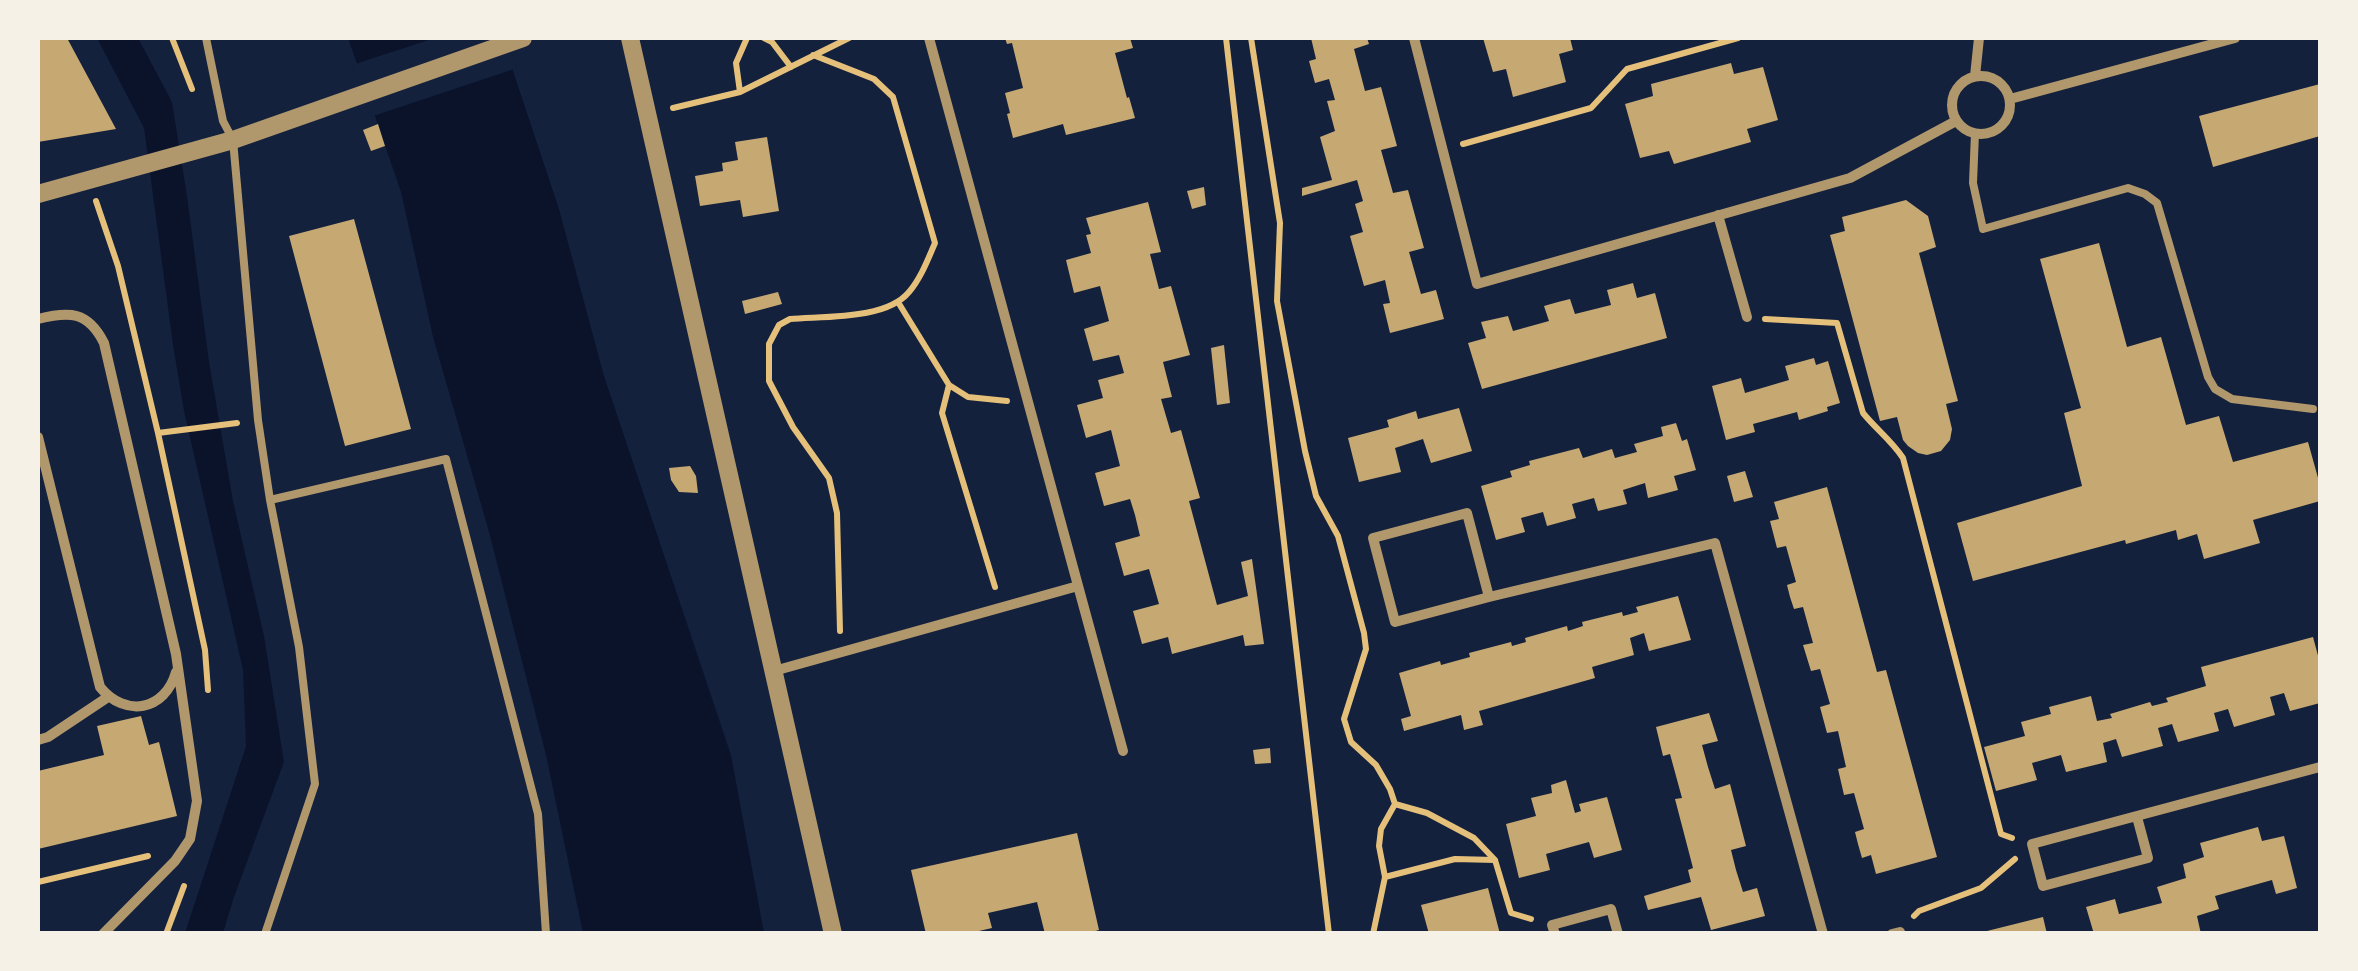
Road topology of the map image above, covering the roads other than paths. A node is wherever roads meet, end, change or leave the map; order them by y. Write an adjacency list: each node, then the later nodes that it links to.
1 (206, 38): 12 (lane)
2 (523, 38): 12 (street)
3 (630, 38): 23 (street)
4 (929, 38): 20 (street)
5 (1414, 38): 14 (street)
6 (1979, 38): 8 (street)
7 (2236, 38): 9 (street)
8 (1975, 76): 9 (street); 10 (street)
9 (2010, 99): 11 (street)
10 (1956, 121): 11 (street); 14 (street)
11 (1975, 134): 17 (lane)
12 (232, 140): 13 (street); 19 (lane)
13 (38, 194)
14 (1718, 215): 16 (street)
15 (38, 318): 22 (street)
16 (1747, 318)
17 (2313, 408)
18 (38, 437): 24 (street)
19 (270, 500): 31 (lane); 32 (lane)
20 (1078, 586): 23 (street); 26 (street)
21 (1489, 597): 21 (street); 35 (street)
22 (178, 667): 24 (street); 30 (street)
23 (774, 671): 33 (street)
24 (108, 697): 25 (street)
25 (38, 740)
26 (1123, 751)
27 (2320, 768): 28 (street)
28 (2136, 817): 28 (street)
29 (1554, 929): 34 (street)
30 (103, 934)
31 (264, 934)
32 (546, 934)
33 (833, 934)
34 (1618, 934)
35 (1823, 934)

